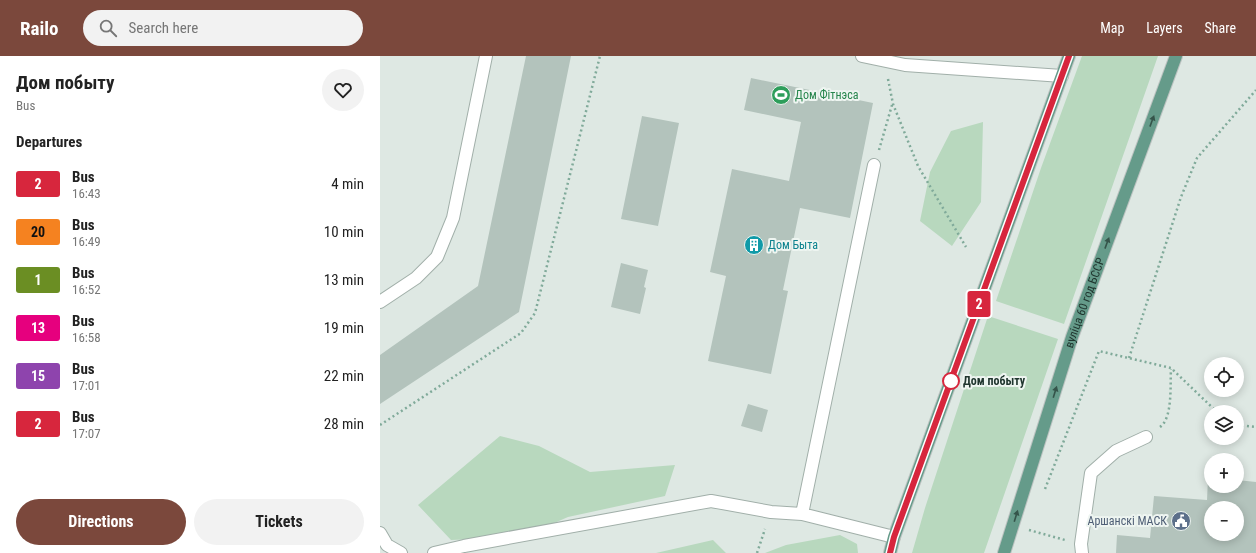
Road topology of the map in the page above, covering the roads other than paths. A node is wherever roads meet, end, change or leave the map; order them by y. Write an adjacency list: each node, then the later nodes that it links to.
1 (486, 56): 8 (lane)
2 (862, 56): 5 (lane)
3 (1069, 56): 6 (main road)
4 (1176, 56): 17 (main road, вуліца 60 год БССР, one-way to 4)
5 (906, 61): 6 (lane)
6 (1062, 76): 12 (main road)
7 (874, 166): 10 (lane)
8 (380, 302)
9 (1146, 437): 13 (lane)
10 (802, 514): 12 (lane); 15 (lane)
11 (380, 533): 14 (lane)
12 (894, 537): 16 (main road)
13 (1082, 549)
14 (400, 553)
15 (434, 553)
16 (890, 553)
17 (1004, 553)

